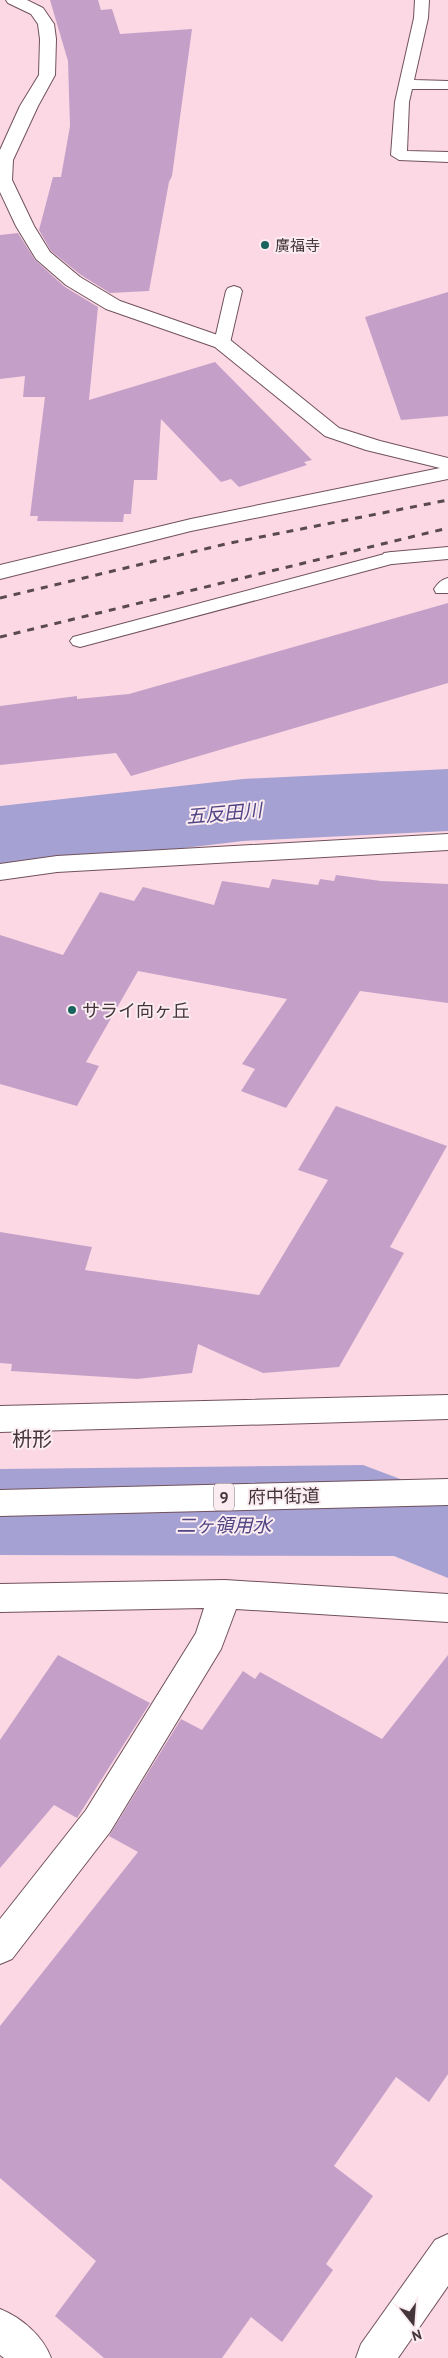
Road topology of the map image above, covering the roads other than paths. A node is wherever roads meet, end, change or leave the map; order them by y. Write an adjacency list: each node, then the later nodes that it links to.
1 (14, 0): 6 (street)
2 (422, 0): 3 (lane)
3 (406, 84): 4 (lane); 5 (lane)
4 (448, 85)
5 (448, 157)
6 (2, 180): 8 (street)
7 (234, 291): 8 (lane)
8 (222, 343): 9 (street)
9 (448, 464)
10 (448, 473): 13 (street)
11 (448, 553): 12 (street)
12 (392, 558): 14 (lane)
13 (0, 572)
14 (80, 642)
15 (448, 842): 16 (street)
16 (0, 872)
17 (448, 1407): 18 (street)
18 (0, 1419)
19 (448, 1492): 20 (street, 府中街道 / 9)
20 (0, 1503)
21 (224, 1594): 22 (street); 23 (street); 24 (street)
22 (0, 1598)
23 (448, 1608)
24 (0, 1947)
25 (448, 2253): 28 (street)
26 (0, 2328): 27 (street)
27 (32, 2358)
28 (375, 2358)

